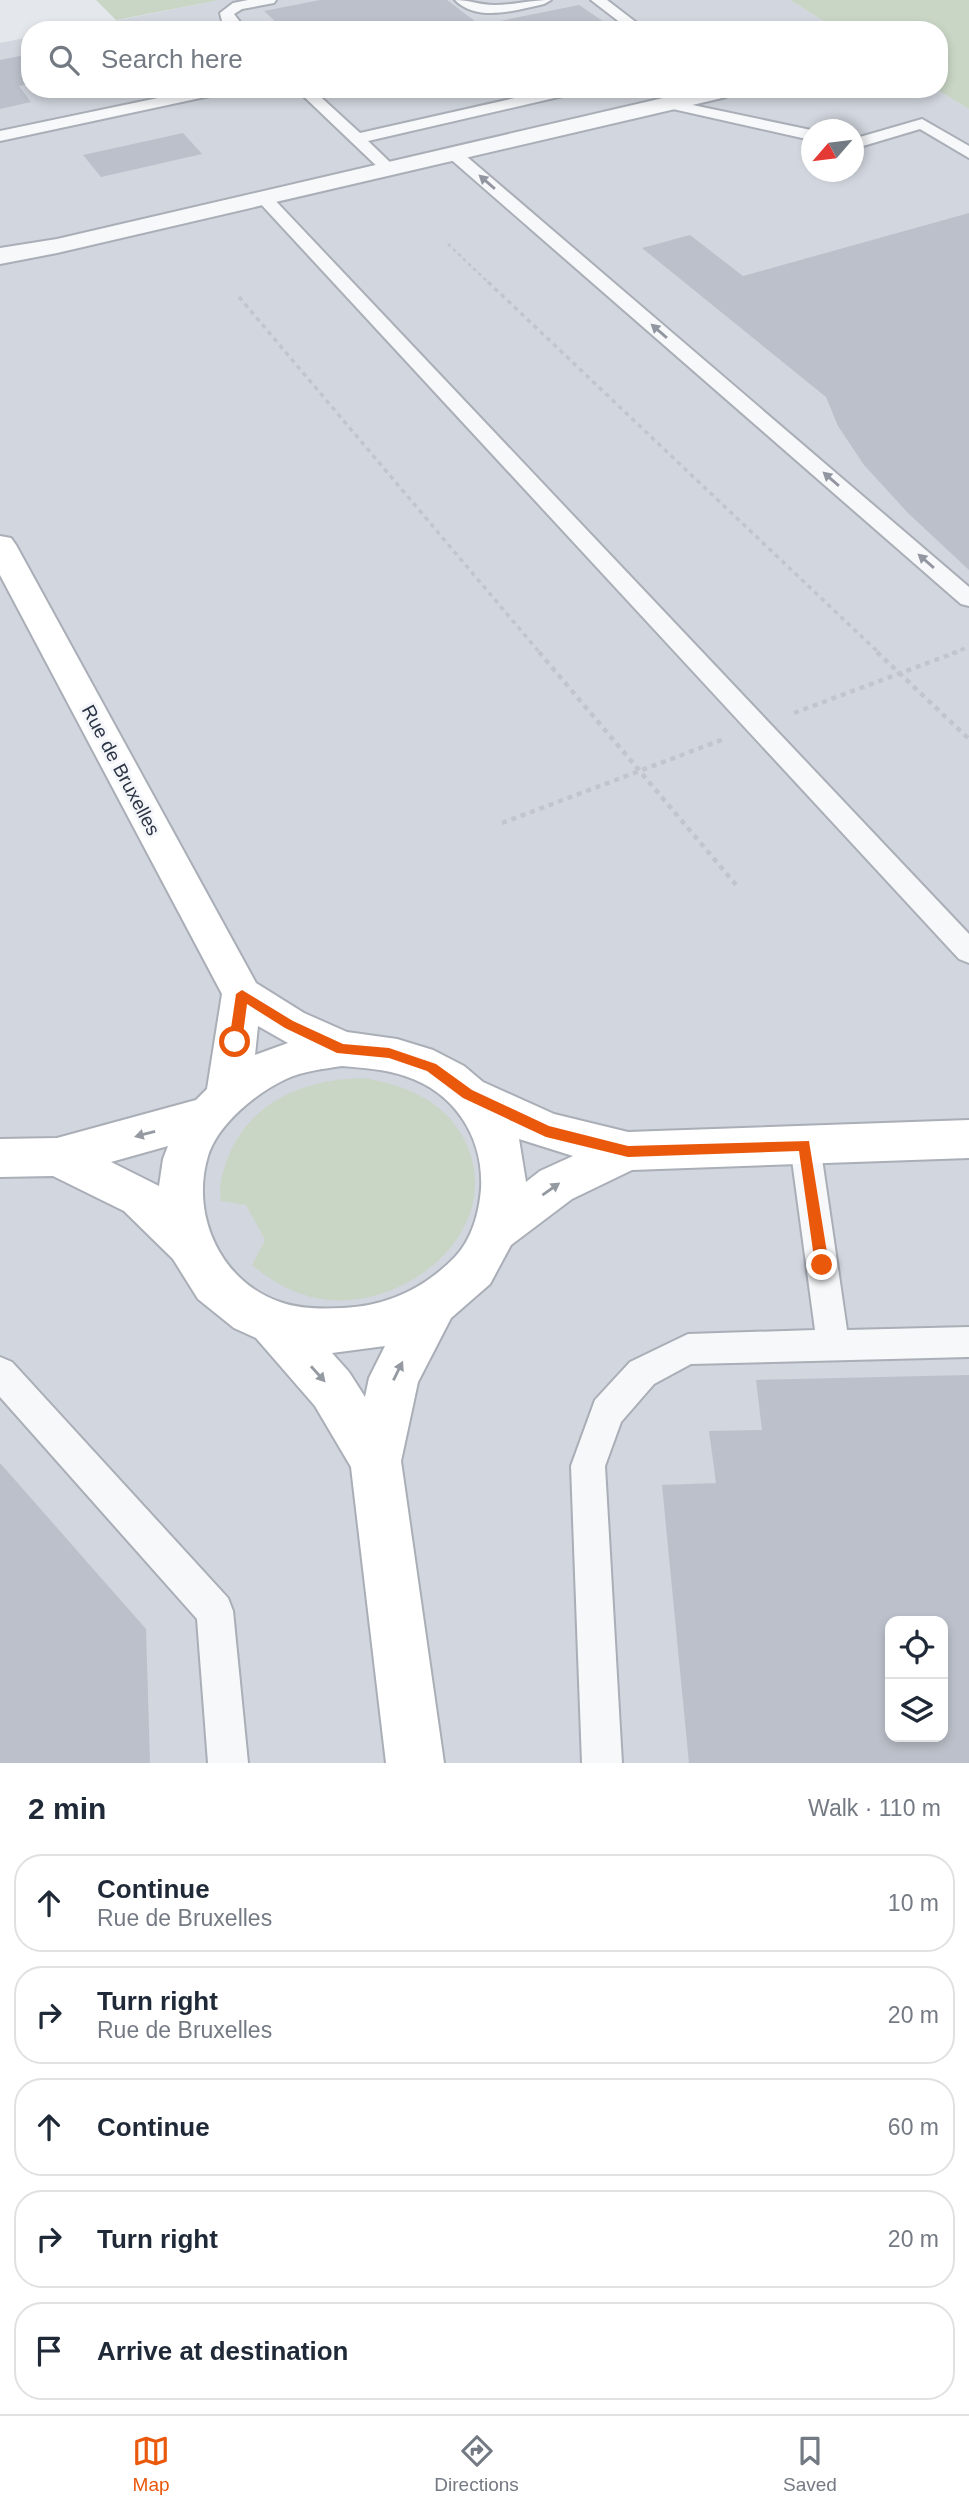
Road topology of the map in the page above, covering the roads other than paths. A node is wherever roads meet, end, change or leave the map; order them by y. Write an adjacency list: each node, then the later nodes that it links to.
1 (269, 0): 5 (lane)
2 (462, 0): 3 (lane)
3 (544, 0)
4 (598, 0): 6 (lane)
5 (232, 21)
6 (627, 21)
7 (181, 98): 13 (lane)
8 (313, 98): 14 (lane)
9 (536, 98): 14 (lane)
10 (691, 98): 11 (street)
11 (669, 104): 12 (lane); 16 (street)
12 (801, 133)
13 (0, 136)
14 (356, 139): 18 (lane)
15 (864, 141): 17 (lane)
16 (453, 153): 18 (street); 22 (lane, one-way to 16)
17 (969, 153)
18 (388, 169): 19 (street)
19 (264, 198): 20 (street); 23 (lane)
20 (0, 256)
21 (0, 545): 24 (street, Rue de Bruxelles)
22 (969, 599)
23 (969, 952)
24 (242, 994): 25 (street, Rue de Bruxelles); 27 (street)
25 (342, 1049): 26 (street); 27 (street)
26 (467, 1094): 30 (street); 33 (street)
27 (219, 1104): 31 (street, one-way to 31); 34 (street)
28 (969, 1139): 29 (street)
29 (804, 1145): 30 (street); 38 (lane)
30 (628, 1151): 33 (street, one-way to 30)
31 (57, 1157): 32 (street); 34 (street)
32 (0, 1158)
33 (496, 1230): 35 (street)
34 (188, 1244): 36 (street)
35 (433, 1304): 36 (street); 40 (street, one-way to 35)
36 (273, 1322): 40 (street, one-way to 40)
37 (969, 1342): 38 (lane)
38 (833, 1345): 43 (lane)
39 (0, 1373): 41 (lane)
40 (376, 1461): 42 (street)
41 (228, 1763)
42 (415, 1763)
43 (602, 1763)

